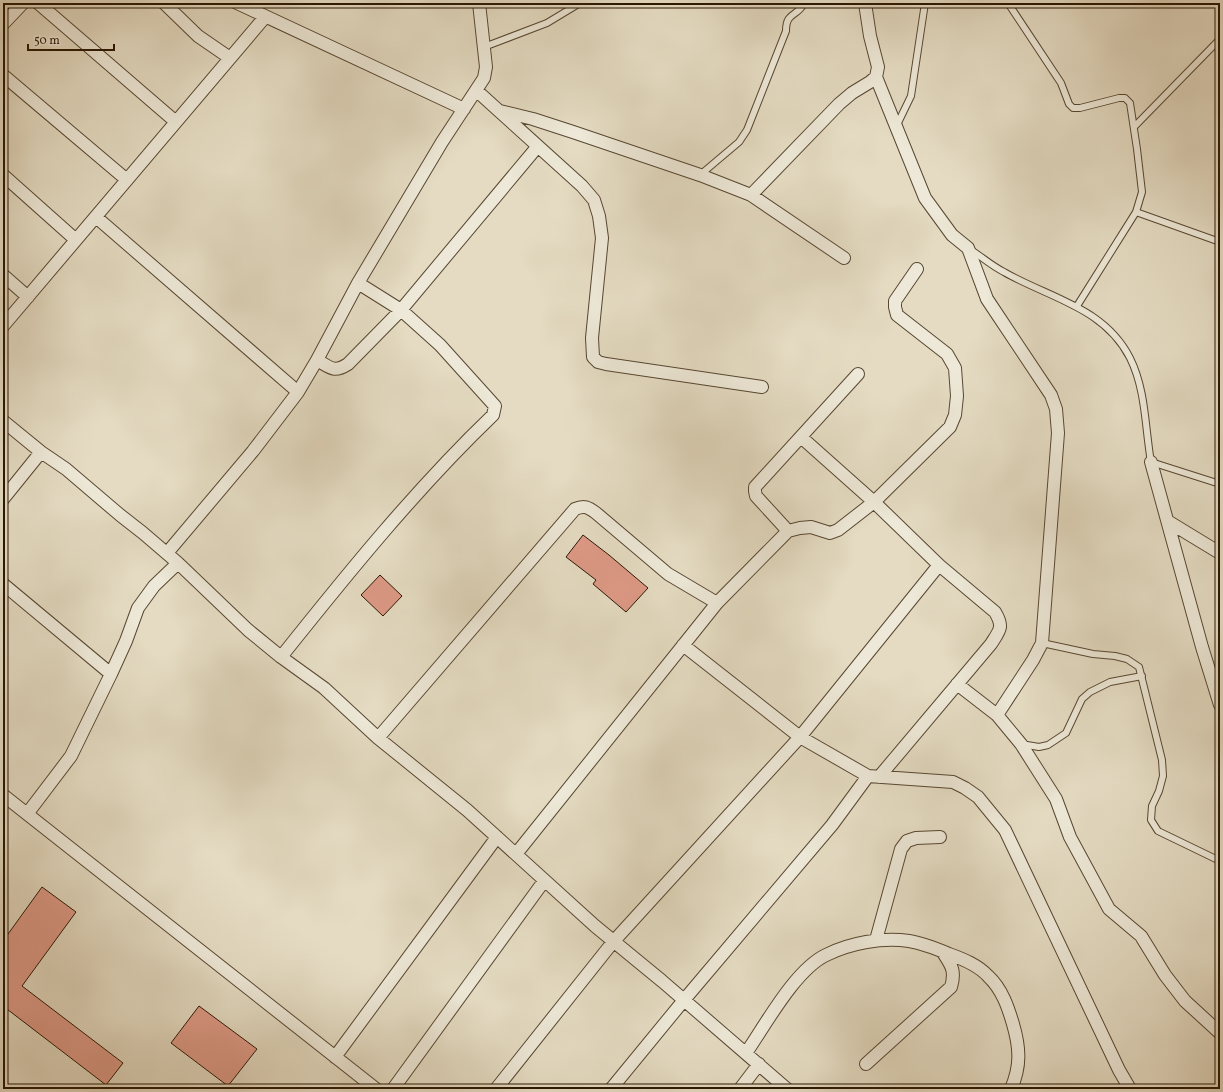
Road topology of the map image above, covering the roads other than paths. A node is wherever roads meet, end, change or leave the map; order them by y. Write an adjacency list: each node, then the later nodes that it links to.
1 (23, 3): 12 (street)
2 (38, 3): 21 (street)
3 (164, 3): 15 (street)
4 (237, 3): 11 (street)
5 (480, 3): 14 (street)
6 (580, 3): 14 (lane)
7 (804, 3): 26 (lane)
8 (865, 3): 17 (street)
9 (925, 3): 22 (lane)
10 (1008, 3): 23 (lane)
11 (265, 16): 15 (street); 19 (street)
12 (3, 24)
13 (1220, 39): 23 (lane)
14 (484, 47): 18 (street)
15 (230, 58): 21 (street)
16 (3, 75): 27 (street)
17 (876, 76): 22 (street); 28 (street)
18 (477, 91): 19 (street); 20 (street)
19 (464, 109): 37 (street)
20 (499, 111): 24 (street); 26 (street)
21 (176, 122): 27 (street)
22 (896, 127): 33 (street)
23 (1134, 127): 29 (lane)
24 (538, 146): 40 (street); 44 (street)
25 (3, 175): 31 (street)
26 (700, 175): 28 (street)
27 (127, 180): 30 (street)
28 (751, 195): 34 (street)
29 (1136, 212): 32 (lane); 39 (lane)
30 (96, 217): 31 (street); 45 (street)
31 (76, 240): 38 (street)
32 (1220, 242)
33 (968, 248): 39 (lane); 61 (street)
34 (844, 258)
35 (917, 269): 52 (street)
36 (3, 275): 38 (street)
37 (358, 283): 40 (street); 42 (street)
38 (28, 297): 41 (street)
39 (1077, 306): 49 (lane)
40 (401, 310): 42 (street); 63 (street)
41 (3, 326)
42 (317, 360): 45 (street)
43 (858, 374): 47 (street)
44 (762, 387)
45 (298, 392): 55 (street)
46 (3, 421): 48 (street)
47 (801, 437): 52 (street); 54 (street)
48 (41, 452): 51 (street); 55 (street)
49 (1152, 462): 50 (lane); 53 (street)
50 (1220, 484)
51 (3, 499)
52 (874, 502): 54 (street); 58 (street)
53 (1169, 522): 56 (street); 67 (street)
54 (788, 531): 60 (street)
55 (166, 553): 57 (street)
56 (1220, 553)
57 (178, 563): 63 (street); 64 (street)
58 (939, 565): 66 (street); 69 (street)
59 (3, 584): 64 (street)
60 (717, 603): 62 (street); 70 (street)
61 (1042, 643): 65 (lane); 68 (street)
62 (683, 645): 69 (street); 77 (street)
63 (281, 657): 70 (street)
64 (111, 674): 74 (street)
65 (1142, 676): 71 (lane); 78 (lane)
66 (957, 684): 68 (street); 72 (street)
67 (1220, 705)
68 (997, 715): 71 (street)
69 (800, 737): 72 (street); 81 (street)
70 (378, 738): 75 (street)
71 (1021, 744): 84 (street)
72 (874, 776): 83 (street); 96 (street)
73 (3, 795): 74 (street)
74 (28, 814): 86 (street)
75 (497, 837): 77 (street); 86 (street)
76 (940, 837): 80 (street)
77 (516, 854): 79 (street)
78 (1220, 861)
79 (544, 881): 81 (street); 90 (street)
80 (876, 940): 82 (street); 85 (street)
81 (613, 942): 83 (street); 91 (street)
82 (942, 951): 88 (street); 95 (street)
83 (684, 1000): 85 (street); 92 (street)
84 (1220, 1033)
85 (746, 1053): 87 (street)
86 (336, 1057): 89 (street)
87 (758, 1064): 93 (street); 94 (street)
88 (866, 1064)
89 (376, 1089)
90 (393, 1089)
91 (496, 1089)
92 (611, 1089)
93 (740, 1089)
94 (787, 1089)
95 (1011, 1089)
96 (1130, 1089)

